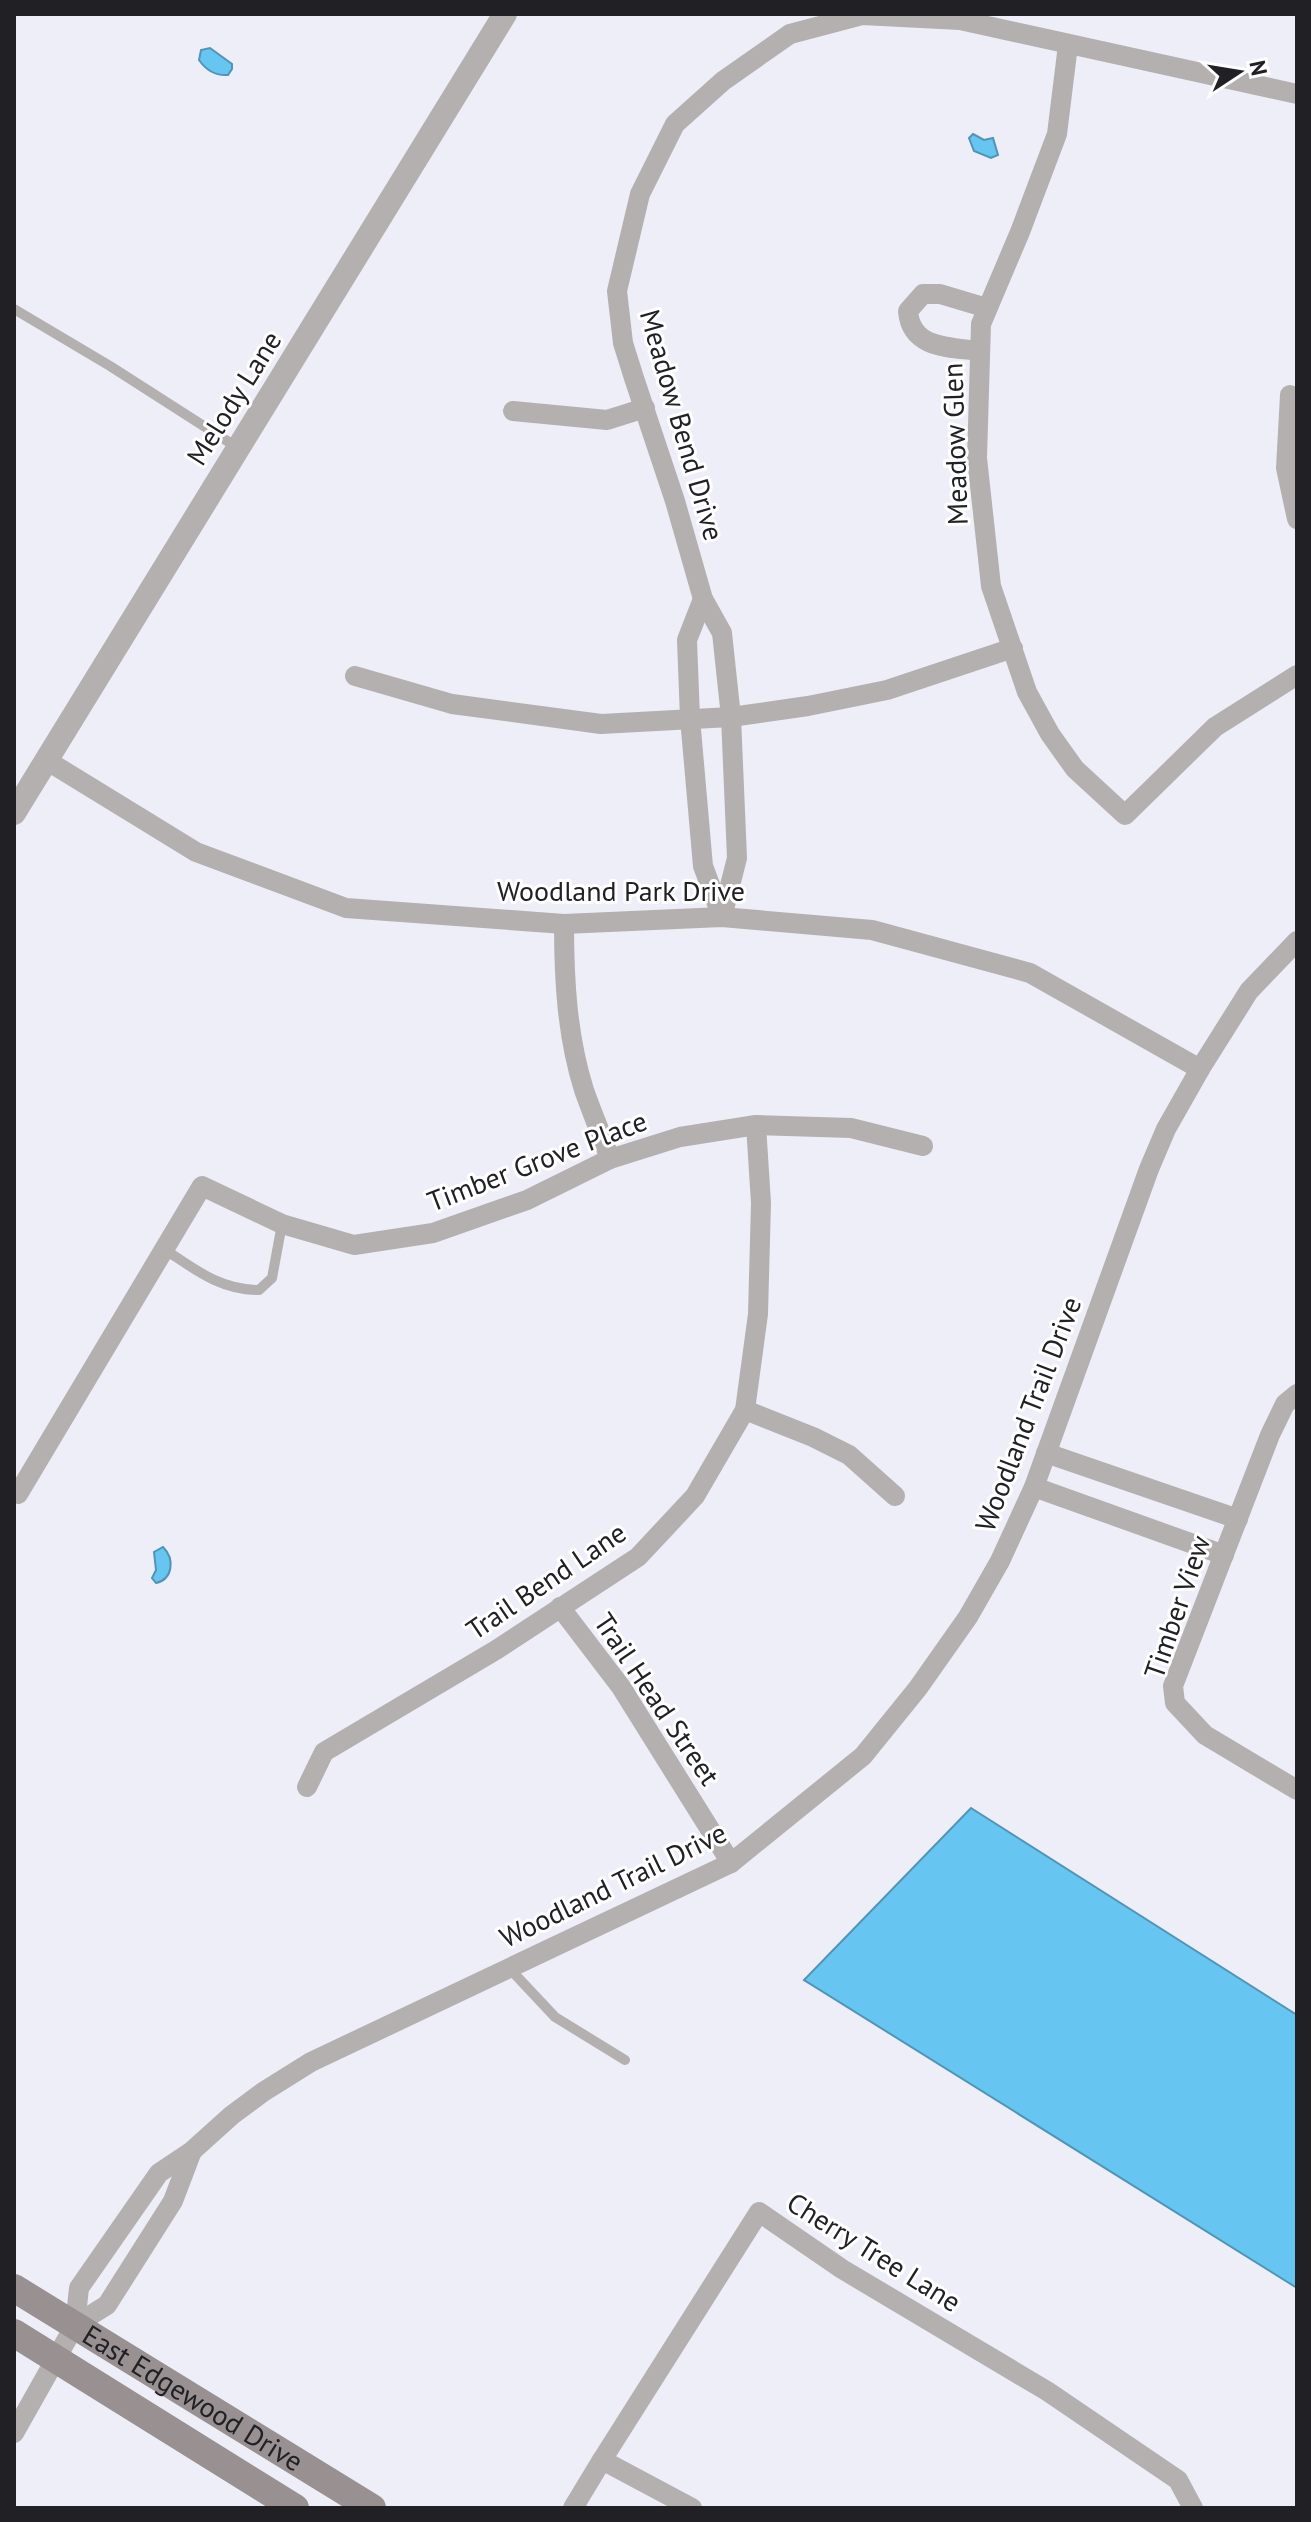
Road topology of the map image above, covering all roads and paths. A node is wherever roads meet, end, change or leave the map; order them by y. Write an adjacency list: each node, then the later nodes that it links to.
1 (505, 14): 10 (street, Melody Lane)
2 (1068, 45): 3 (street, Meadow Bend Drive); 4 (street, Meadow Glen); 8 (street, Meadow Bend Drive)
3 (1297, 94)
4 (987, 308): 6 (street, Meadow Glen); 6 (street)
5 (14, 309): 10 (lane)
6 (980, 351): 13 (street, Meadow Glen)
7 (1290, 395): 11 (street)
8 (645, 408): 9 (street); 12 (street, Meadow Bend Drive)
9 (513, 411)
10 (238, 448): 18 (street, Melody Lane)
11 (1297, 519)
12 (703, 599): 16 (street, Meadow Bend Drive); 17 (street)
13 (1013, 648): 14 (street, Meadow Glen); 16 (street)
14 (1297, 675)
15 (355, 676): 17 (street)
16 (731, 717): 17 (street); 20 (street, Meadow Bend Drive)
17 (690, 718): 20 (street)
18 (46, 760): 19 (street, Melody Lane); 21 (street, Woodland Park Drive)
19 (14, 813)
20 (722, 917): 21 (street, Woodland Park Drive); 23 (street, Woodland Park Drive)
21 (564, 924): 26 (street)
22 (1297, 941): 23 (street, Woodland Trail Drive)
23 (1200, 1069): 31 (street, Woodland Trail Drive)
24 (756, 1125): 25 (street, Timber Grove Place); 26 (street, Timber Grove Place); 30 (street, Trail Bend Lane)
25 (923, 1146)
26 (610, 1159): 27 (street, Timber Grove Place)
27 (282, 1224): 28 (street, Timber Grove Place); 28 (lane)
28 (164, 1249): 33 (street, Timber Grove Place)
29 (1297, 1394): 35 (street, Timber View)
30 (745, 1410): 34 (street); 37 (street, Trail Bend Lane)
31 (1046, 1453): 32 (street, Woodland Trail Drive); 35 (street)
32 (1034, 1487): 36 (street); 40 (street, Woodland Trail Drive)
33 (18, 1494)
34 (895, 1496)
35 (1238, 1519): 36 (street, Timber View)
36 (1224, 1555): 39 (street, Timber View)
37 (560, 1607): 38 (street, Trail Bend Lane); 40 (street, Trail Head Street)
38 (307, 1787)
39 (1297, 1790)
40 (731, 1863): 41 (street, Woodland Trail Drive)
41 (509, 1968): 42 (lane); 43 (street, Woodland Trail Drive)
42 (625, 2060)
43 (192, 2151): 45 (street, Woodland Trail Drive); 45 (street, Woodland Trail Drive)
44 (14, 2288): 45 (main road, East Edgewood Drive)
45 (75, 2325): 47 (street); 51 (main road, East Edgewood Drive)
46 (14, 2333): 47 (main road)
47 (56, 2359): 48 (street); 50 (main road)
48 (14, 2433)
49 (602, 2460): 52 (street, Cherry Tree Lane); 53 (street); 54 (street, Cherry Tree Lane)
50 (295, 2508)
51 (372, 2508)
52 (573, 2508)
53 (692, 2508)
54 (1193, 2508)

